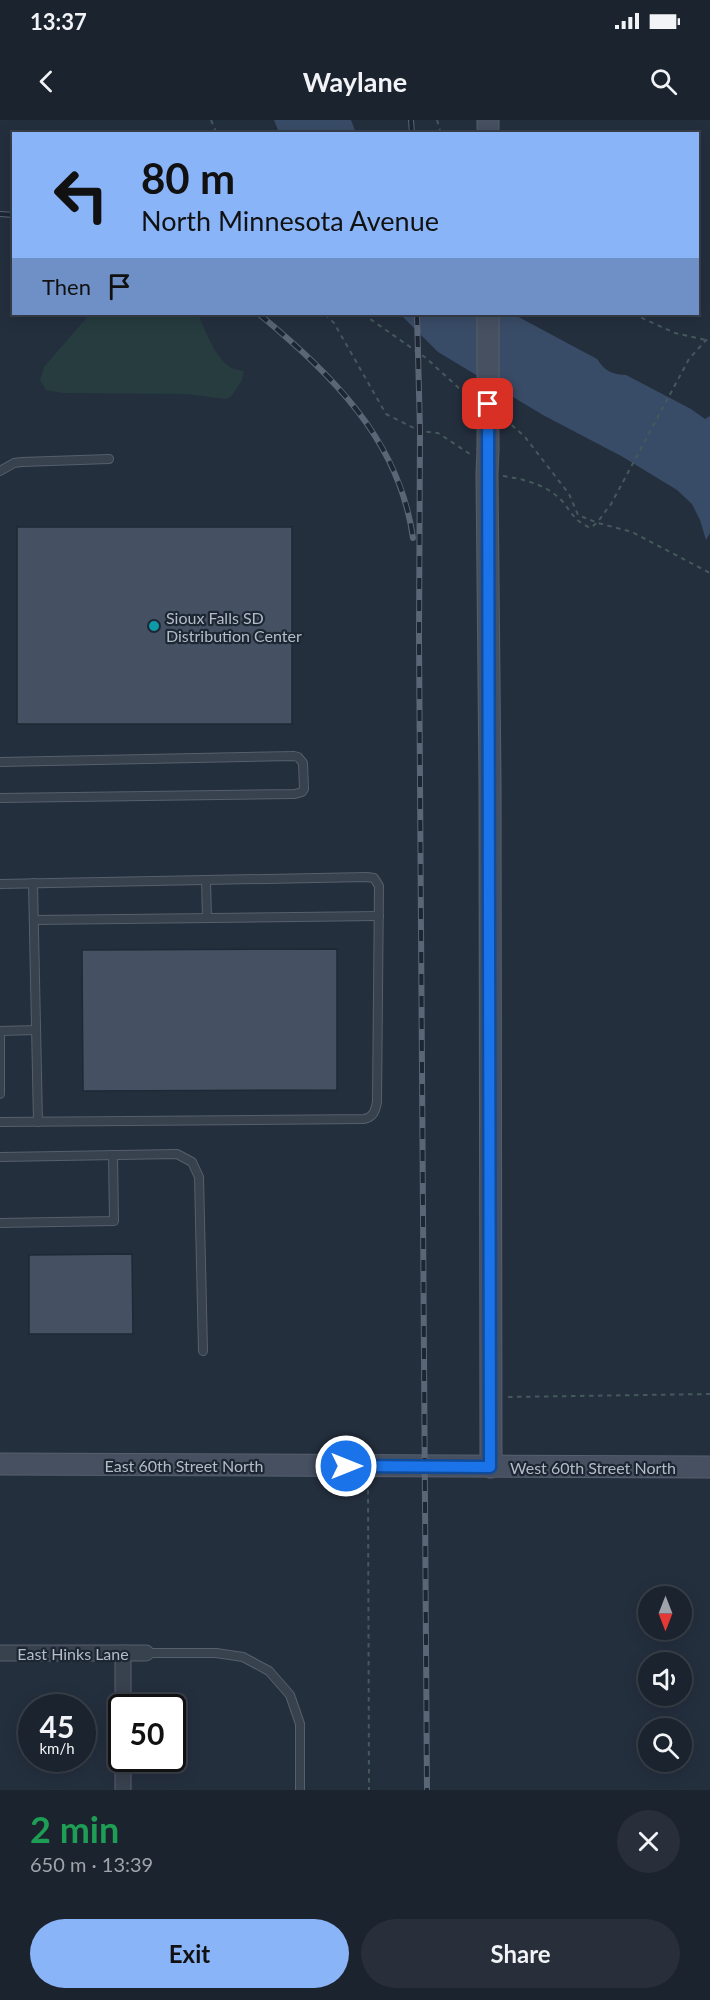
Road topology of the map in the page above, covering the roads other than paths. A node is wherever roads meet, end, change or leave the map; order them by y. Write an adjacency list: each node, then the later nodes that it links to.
1 (488, 315): 23 (main road, bridge)
2 (109, 459): 3 (lane)
3 (0, 471)
4 (0, 762): 5 (lane)
5 (0, 798)
6 (206, 880): 7 (lane); 9 (lane); 10 (lane)
7 (33, 883): 8 (lane); 11 (lane)
8 (0, 884)
9 (379, 916): 10 (lane); 16 (lane)
10 (207, 918): 11 (lane)
11 (34, 920): 13 (lane)
12 (0, 1030): 13 (lane); 14 (lane)
13 (36, 1030): 16 (lane)
14 (0, 1094)
15 (0, 1122): 16 (lane)
16 (38, 1122)
17 (113, 1155): 18 (lane); 19 (lane); 20 (lane)
18 (0, 1157)
19 (0, 1223)
20 (203, 1351)
21 (0, 1464): 22 (main road, East 60th Street North)
22 (368, 1466): 23 (main road, West 60th Street North)
23 (490, 1467): 24 (main road, West 60th Street North)
24 (710, 1467)
25 (0, 1653): 26 (street, East Hinks Lane)
26 (123, 1653): 27 (street, East Hinks Lane); 28 (street)
27 (146, 1653): 31 (lane)
28 (123, 1694)
29 (123, 1772): 30 (street)
30 (123, 1790)
31 (300, 1790)

